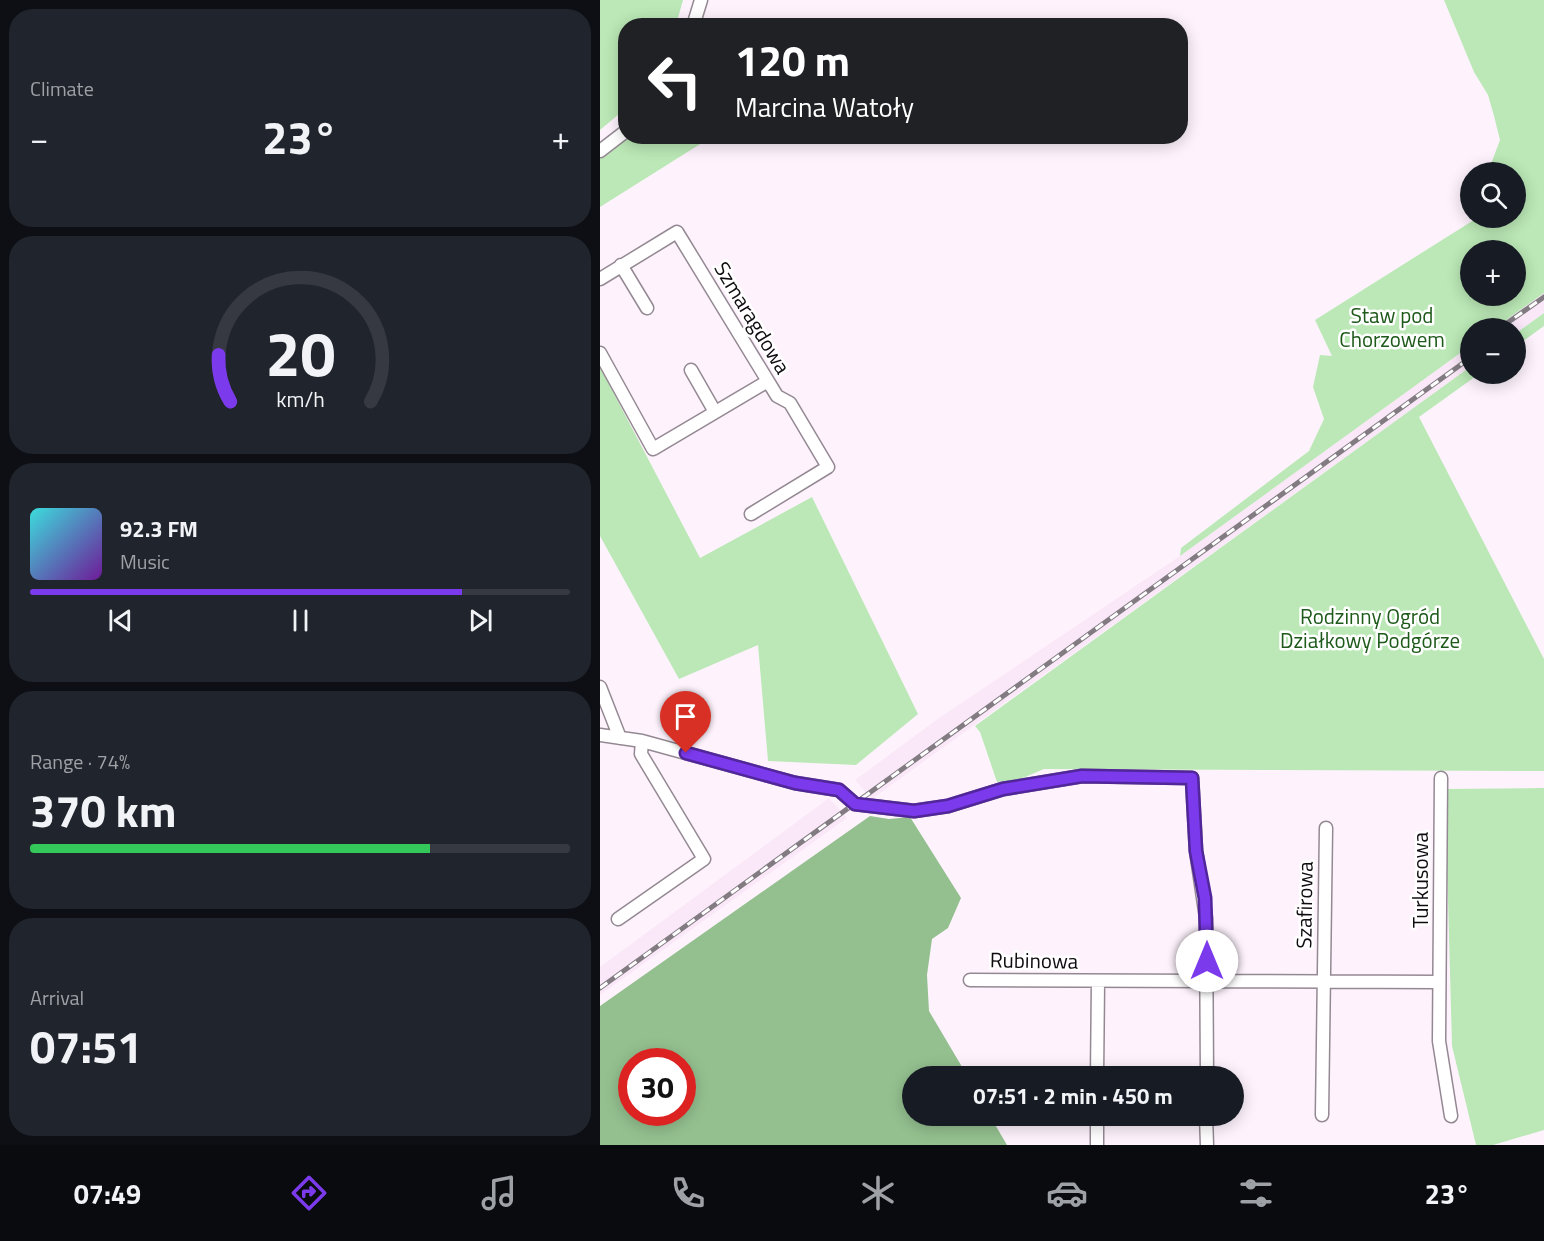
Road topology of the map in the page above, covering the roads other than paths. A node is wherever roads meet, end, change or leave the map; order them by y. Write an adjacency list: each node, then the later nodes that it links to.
1 (701, 0): 2 (street)
2 (695, 18)
3 (618, 137): 4 (street)
4 (600, 151)
5 (621, 265): 6 (street); 7 (street); 10 (street, Szmaragdowa)
6 (600, 279)
7 (647, 308)
8 (600, 353): 11 (street)
9 (691, 370): 11 (street)
10 (768, 381): 11 (street); 12 (street, Szmaragdowa)
11 (715, 412)
12 (752, 514)
13 (600, 687): 15 (street)
14 (600, 735): 15 (street)
15 (620, 738): 16 (street)
16 (642, 741): 19 (street); 22 (street)
17 (1441, 778): 24 (street, Turkusowa)
18 (1326, 828): 23 (street, Szafirowa)
19 (618, 919)
20 (970, 980): 21 (street, Rubinowa)
21 (1098, 982): 22 (street, Rubinowa); 25 (street, Rubinowa)
22 (1207, 982): 23 (street); 26 (street)
23 (1324, 982): 24 (street); 27 (street, Szafirowa)
24 (1439, 982): 28 (street, Turkusowa)
25 (1097, 1066)
26 (1206, 1066)
27 (1322, 1115)
28 (1451, 1116)
29 (1097, 1126): 31 (street)
30 (1206, 1126): 32 (street)
31 (1097, 1145)
32 (1207, 1145)

